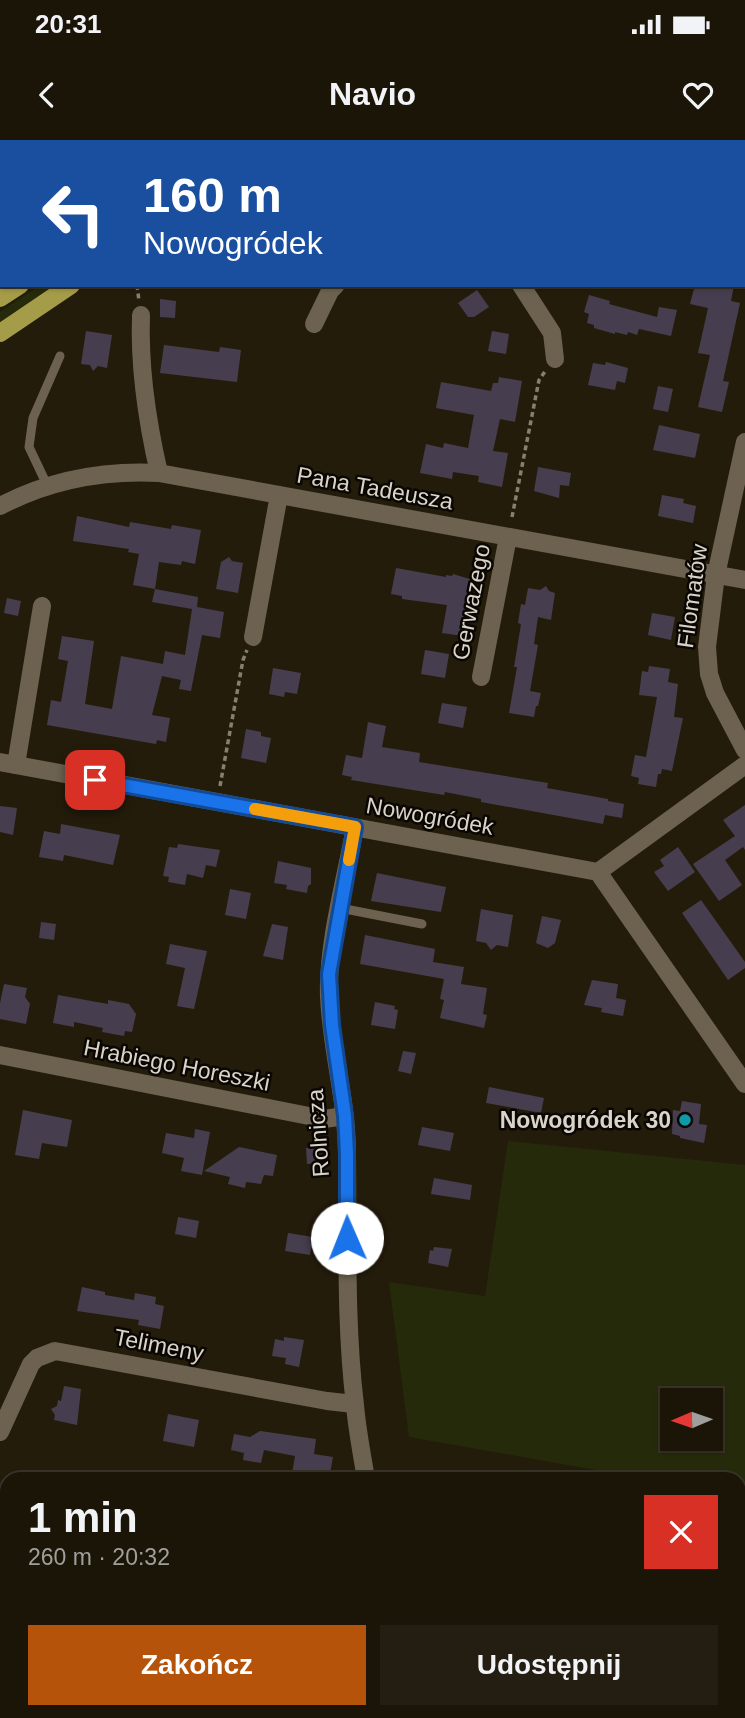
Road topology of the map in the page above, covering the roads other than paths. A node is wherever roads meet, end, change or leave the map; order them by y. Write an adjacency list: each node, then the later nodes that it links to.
1 (17, 287): 5 (main road)
2 (68, 287): 8 (main road)
3 (334, 287): 7 (street)
4 (522, 287): 10 (street)
5 (0, 298)
6 (141, 315): 12 (street)
7 (314, 324)
8 (0, 333)
9 (60, 356): 13 (lane)
10 (555, 359)
11 (745, 442): 17 (street, Filomatów)
12 (159, 473): 13 (street, Pana Tadeusza); 14 (street, Pana Tadeusza)
13 (47, 485): 15 (street, Pana Tadeusza)
14 (279, 495): 16 (street, Pana Tadeusza); 20 (street)
15 (0, 506)
16 (508, 537): 17 (street, Pana Tadeusza); 21 (street, Gerwazego)
17 (716, 575): 18 (street, Pana Tadeusza); 22 (street, Filomatów)
18 (745, 580)
19 (42, 606): 23 (street)
20 (253, 637)
21 (481, 677)
22 (745, 750)
23 (8, 764): 25 (street, Nowogródek)
24 (745, 765): 26 (street)
25 (355, 827): 26 (street, Nowogródek); 27 (street, Rolnicza)
26 (598, 872): 30 (street)
27 (340, 908): 28 (lane); 31 (street, Rolnicza)
28 (422, 924)
29 (0, 1055): 31 (street, Hrabiego Horeszki)
30 (745, 1084)
31 (345, 1116): 32 (street, Rolnicza)
32 (354, 1404): 33 (street, Telimeny); 34 (street, Rolnicza)
33 (0, 1432)
34 (365, 1472)

